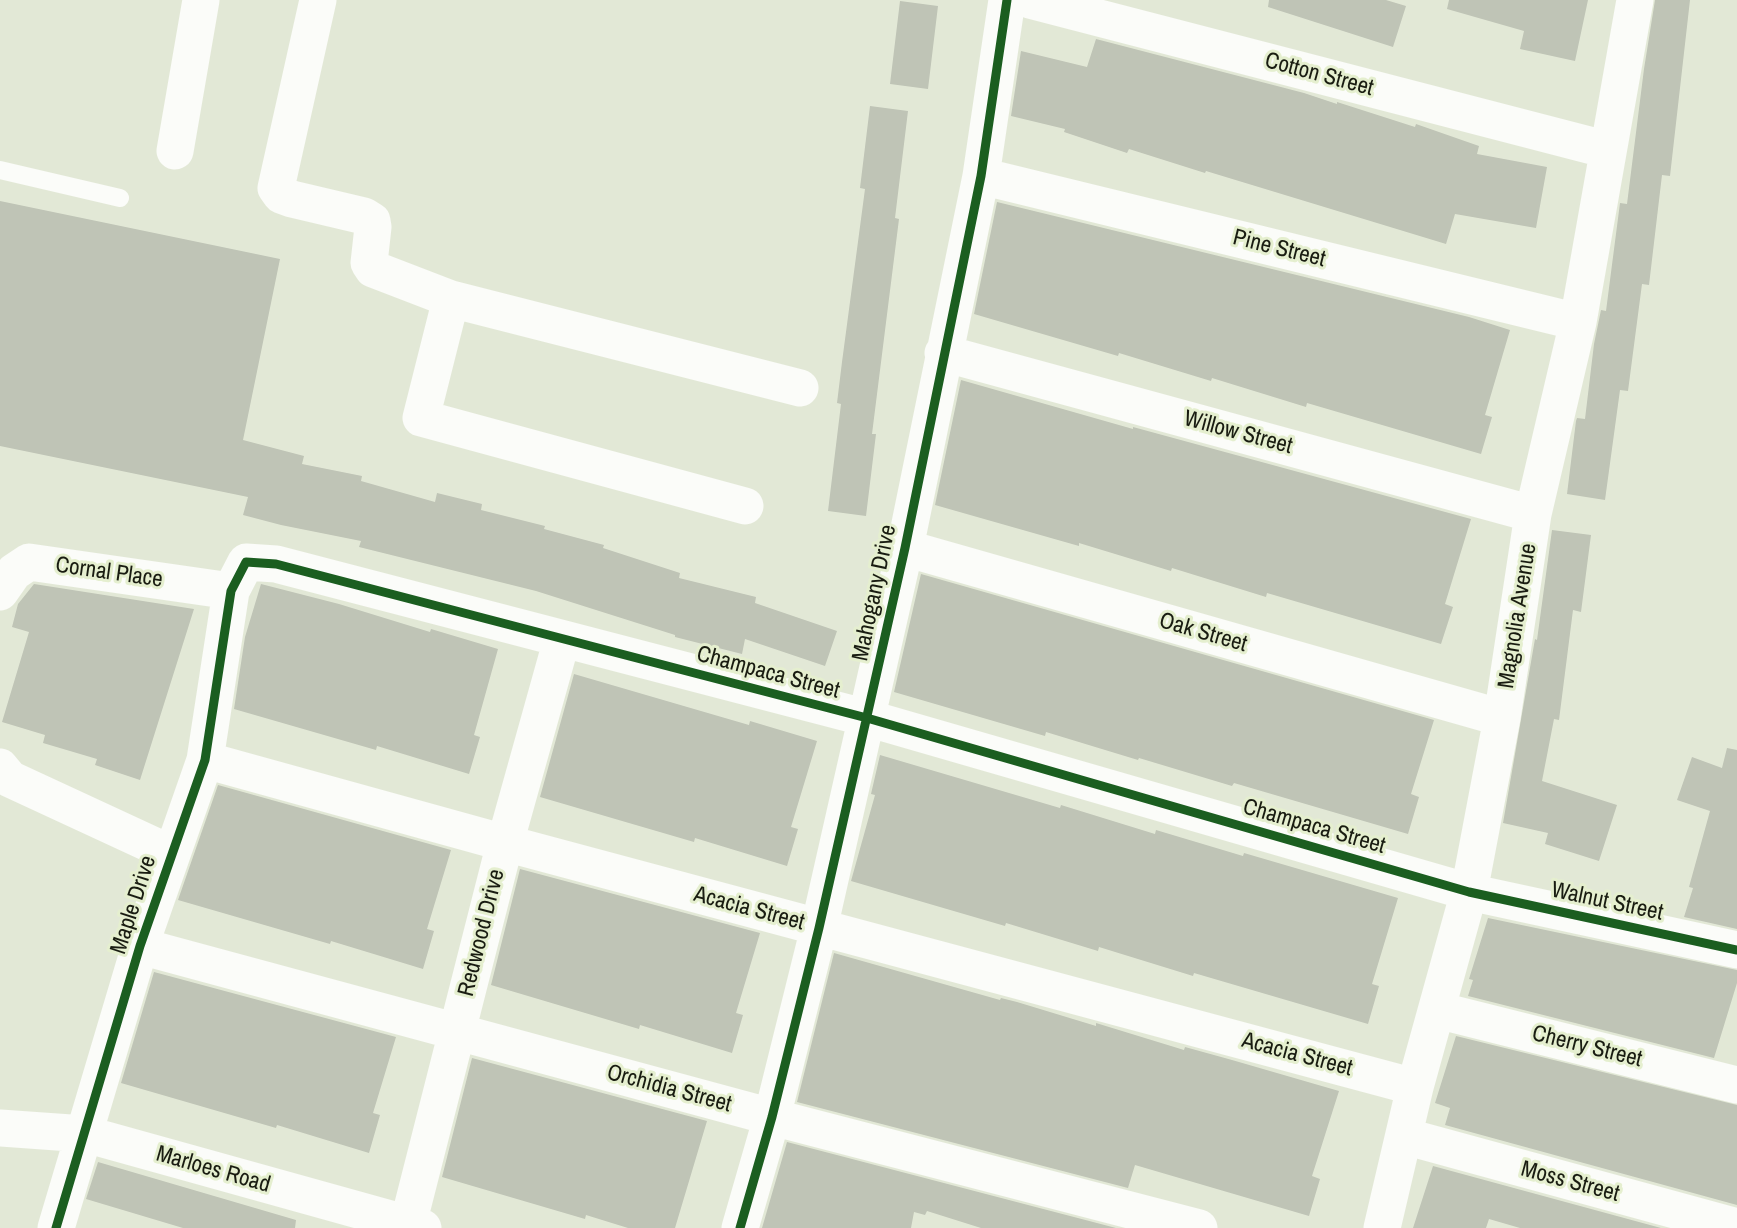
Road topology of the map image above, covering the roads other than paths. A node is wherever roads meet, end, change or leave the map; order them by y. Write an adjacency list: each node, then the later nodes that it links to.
1 (201, 0): 7 (street)
2 (318, 0): 11 (street)
3 (1007, 0): 9 (street, Mahogany Drive)
4 (1031, 0): 6 (street, Cotton Street)
5 (1635, 0): 6 (street, Magnolia Avenue)
6 (1608, 150): 12 (street, Magnolia Avenue)
7 (175, 151)
8 (0, 170): 10 (lane)
9 (981, 176): 12 (street, Pine Street); 13 (street, Mahogany Drive)
10 (120, 198)
11 (451, 299): 14 (street); 15 (street)
12 (1578, 322): 16 (street, Magnolia Avenue)
13 (943, 353): 16 (street, Willow Street); 17 (street, Mahogany Drive)
14 (800, 388)
15 (744, 506)
16 (1533, 514): 22 (street, Magnolia Avenue)
17 (905, 548): 21 (street, Mahogany Drive); 22 (street, Oak Street)
18 (231, 591): 19 (street, Cornal Place); 20 (street, Champaca Street); 23 (street, Maple Drive)
19 (0, 592)
20 (562, 639): 21 (street, Champaca Street); 25 (street, Redwood Drive)
21 (867, 718): 27 (street, Champaca Street); 28 (street, Mahogany Drive)
22 (1502, 718): 27 (street, Magnolia Avenue)
23 (205, 760): 25 (street, Acacia Street); 26 (street, Maple Drive)
24 (0, 767): 26 (street)
25 (505, 844): 28 (street, Acacia Street); 32 (street, Redwood Drive)
26 (172, 854): 29 (street, Maple Drive)
27 (1469, 892): 30 (street, Walnut Street); 31 (street, Magnolia Avenue)
28 (819, 928): 34 (street, Acacia Street); 35 (street, Mahogany Drive)
29 (140, 946): 32 (street, Orchidia Street); 37 (street, Maple Drive)
30 (1737, 950)
31 (1437, 1010): 33 (street, Cherry Street); 34 (street, Magnolia Avenue)
32 (458, 1032): 35 (street, Orchidia Street); 39 (street, Redwood Drive)
33 (1737, 1085)
34 (1415, 1087): 38 (street, Magnolia Avenue)
35 (772, 1117): 42 (street, Mahogany Drive); 43 (street, Orchidia Street)
36 (0, 1128): 37 (street, Marloes Road)
37 (85, 1134): 39 (street, Marloes Road); 41 (street, Maple Drive)
38 (1404, 1136): 40 (street, Moss Street); 44 (street, Magnolia Avenue)
39 (413, 1227)
40 (1737, 1227)
41 (56, 1228)
42 (740, 1228)
43 (1199, 1228)
44 (1382, 1228)

